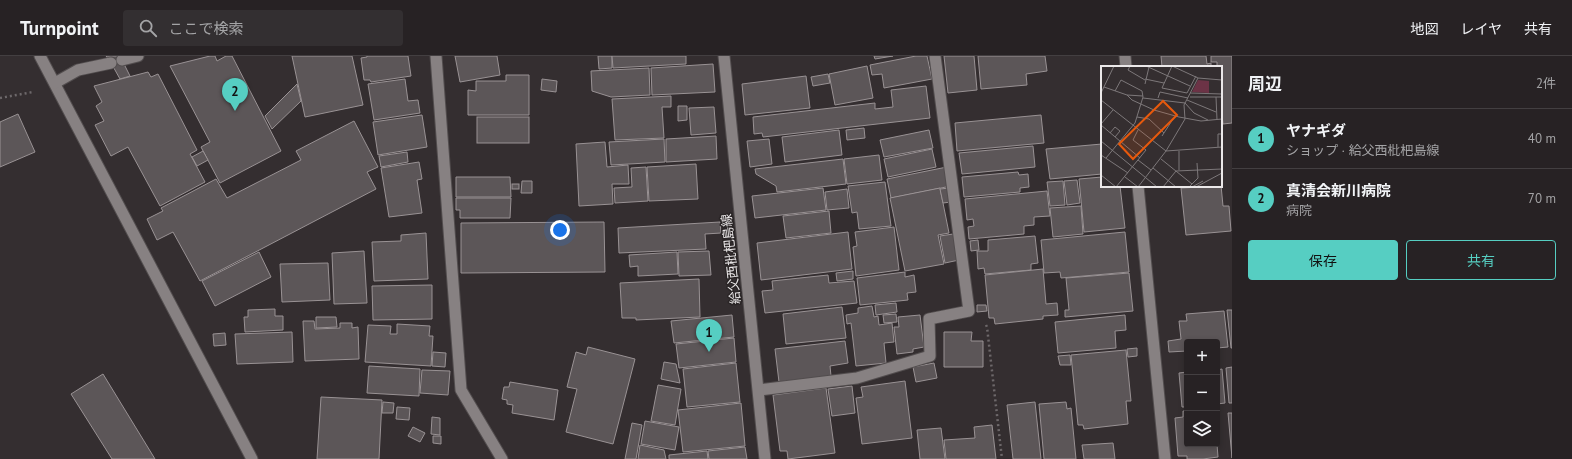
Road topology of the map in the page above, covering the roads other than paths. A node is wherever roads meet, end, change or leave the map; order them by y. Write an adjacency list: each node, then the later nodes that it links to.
1 (40, 56): 10 (street)
2 (138, 56): 7 (street)
3 (436, 56): 14 (street)
4 (724, 56): 12 (street, 給父西枇杷島線)
5 (935, 56): 12 (street)
6 (1125, 56): 9 (street)
7 (122, 60)
8 (111, 62): 10 (street)
9 (1126, 66)
10 (55, 83): 13 (street)
11 (1138, 187): 16 (street)
12 (759, 390): 15 (street, 給父西枇杷島線)
13 (252, 459)
14 (502, 459)
15 (765, 459)
16 (1165, 459)

